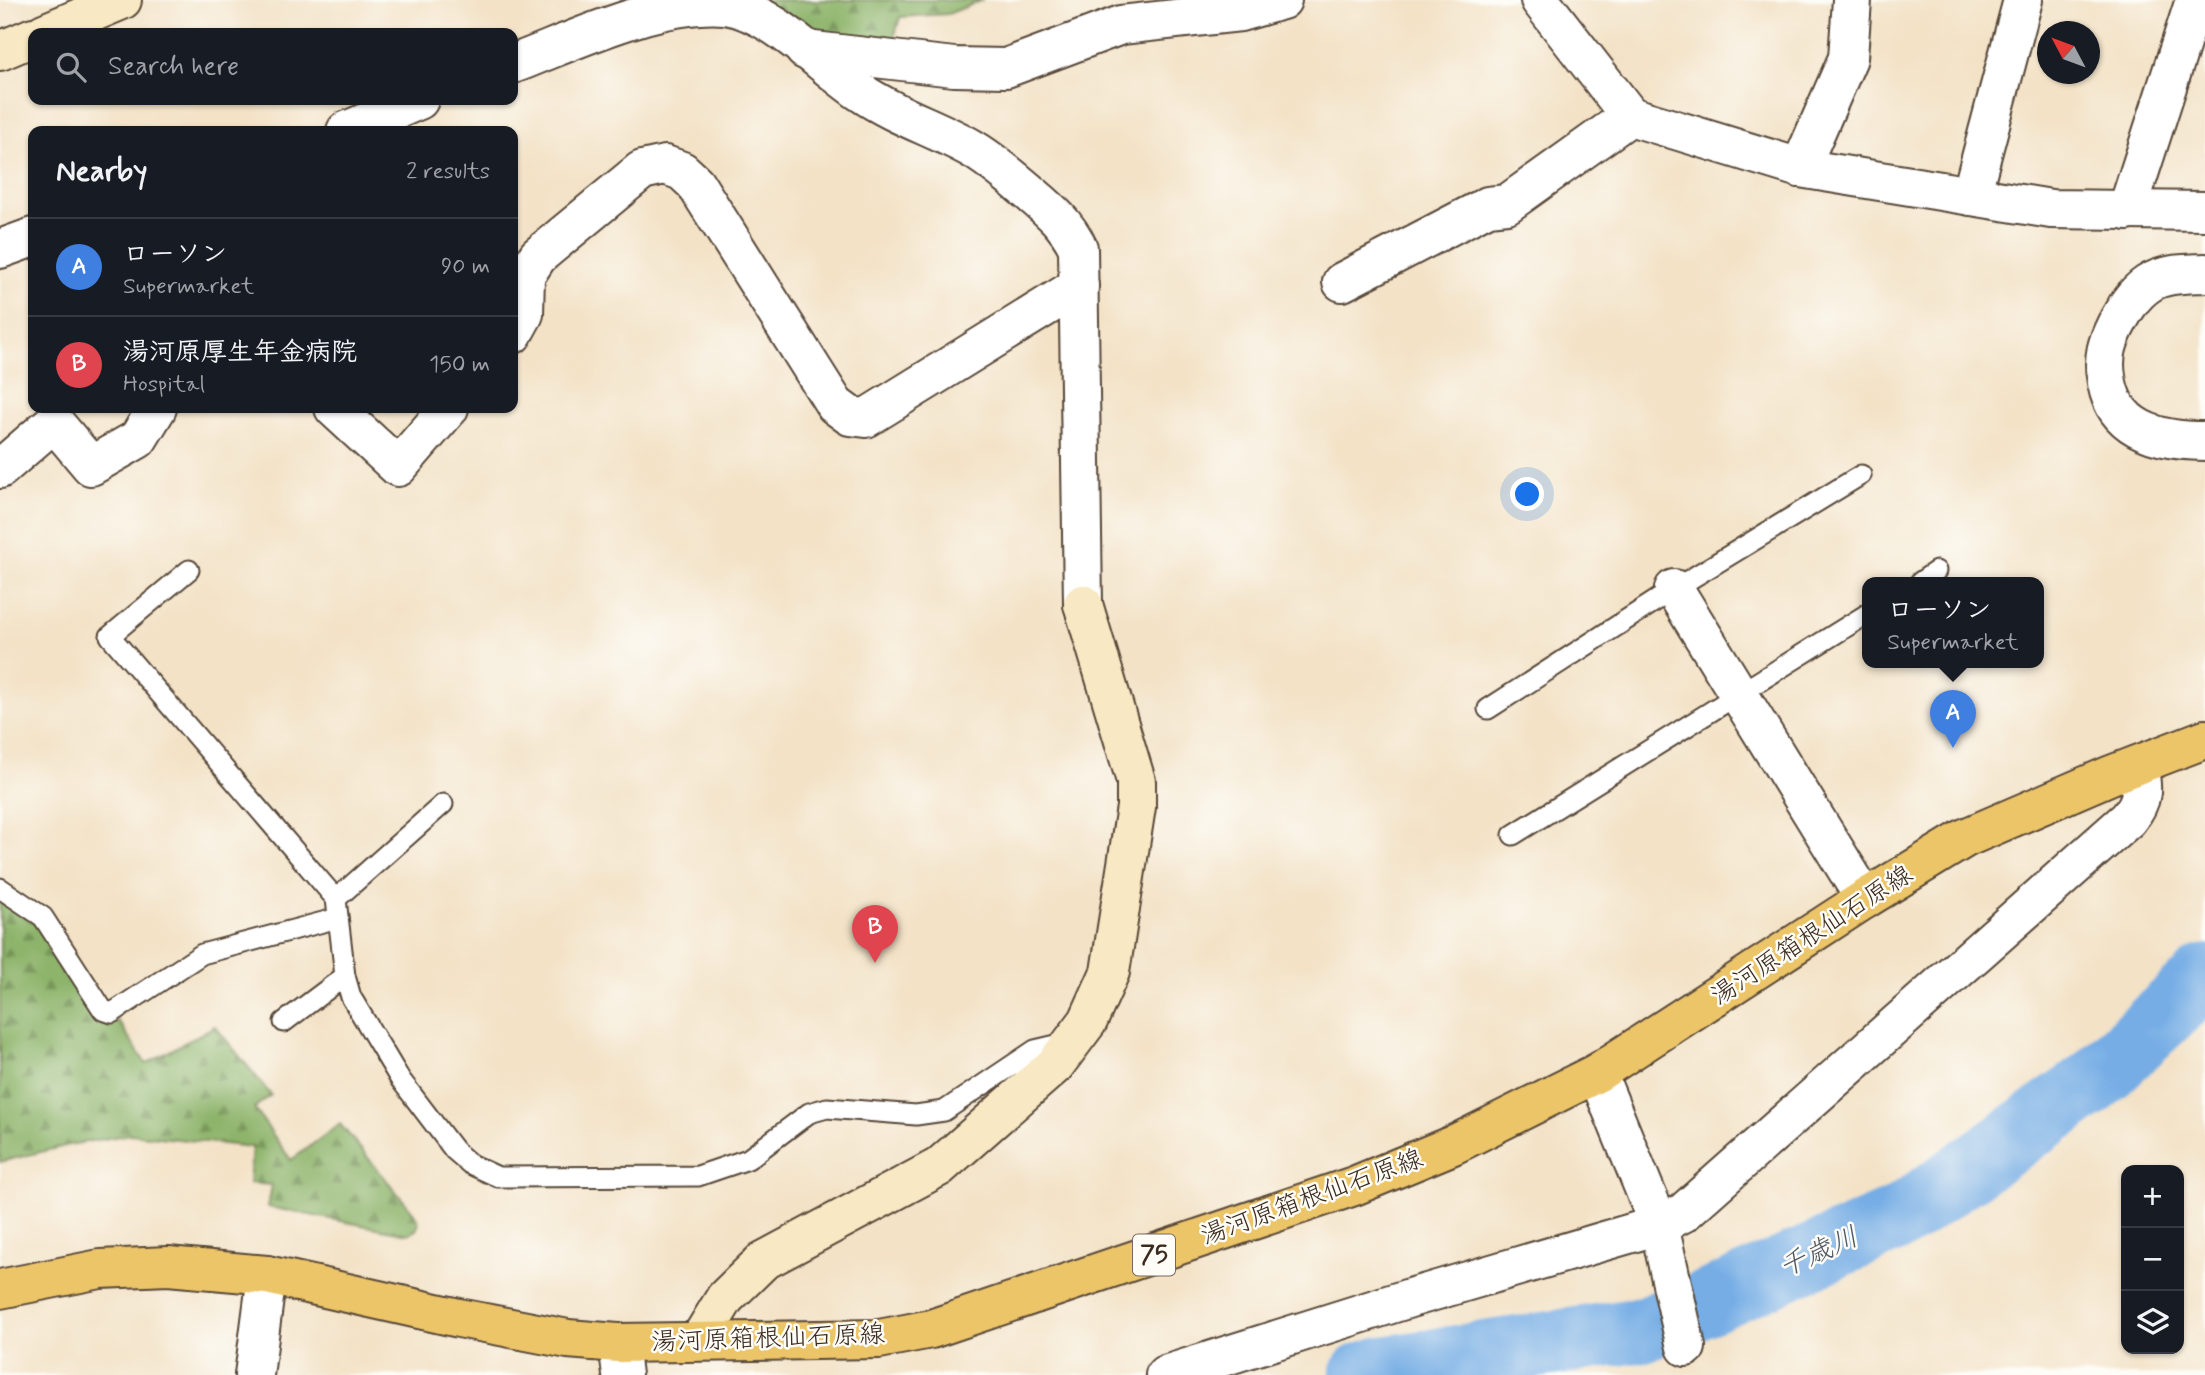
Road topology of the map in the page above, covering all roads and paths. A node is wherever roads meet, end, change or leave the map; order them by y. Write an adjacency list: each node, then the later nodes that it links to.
1 (121, 0): 8 (street)
2 (1282, 0): 7 (street)
3 (1540, 0): 14 (street)
4 (1852, 0): 16 (street)
5 (2023, 0): 17 (street)
6 (2195, 0): 18 (street)
7 (1119, 13): 10 (street)
8 (56, 28)
9 (28, 39): 11 (street)
10 (804, 49): 12 (street); 24 (street)
11 (0, 51)
12 (518, 62)
13 (407, 105): 15 (street)
14 (1630, 116): 16 (street); 23 (street)
15 (358, 126)
16 (1800, 168): 17 (street)
17 (1971, 196): 18 (street)
18 (2127, 211): 19 (street)
19 (2205, 211)
20 (28, 239): 21 (street)
21 (0, 249)
22 (2205, 273): 29 (street)
23 (1342, 282)
24 (1079, 286): 25 (street); 46 (street)
25 (518, 325)
26 (154, 413): 30 (street)
27 (339, 413): 28 (street)
28 (445, 413)
29 (2205, 441)
30 (0, 469)
31 (1861, 475): 33 (lane)
32 (189, 570): 43 (lane)
33 (1674, 589): 35 (street); 36 (lane)
34 (1862, 617): 35 (lane)
35 (1737, 692): 40 (lane); 42 (street)
36 (1488, 709)
37 (2205, 739): 38 (main road, 湯河原箱根仙石原線 / 75)
38 (2138, 765): 42 (main road, 湯河原箱根仙石原線 / 75); 48 (street)
39 (443, 804): 43 (lane)
40 (1513, 835)
41 (0, 888): 43 (lane)
42 (1865, 899): 47 (main road, 湯河原箱根仙石原線 / 75)
43 (337, 909): 44 (lane)
44 (345, 976): 45 (lane); 46 (lane)
45 (284, 1022)
46 (1073, 1041): 51 (street)
47 (1597, 1073): 48 (street); 51 (main road, 湯河原箱根仙石原線 / 75)
48 (1661, 1233): 52 (street); 55 (street)
49 (267, 1275): 50 (main road, 湯河原箱根仙石原線 / 75); 53 (main road, 湯河原箱根仙石原線 / 75); 54 (street)
50 (0, 1289)
51 (699, 1341): 53 (main road, 湯河原箱根仙石原線 / 75)
52 (1686, 1347)
53 (620, 1359)
54 (254, 1375)
55 (1165, 1375)

